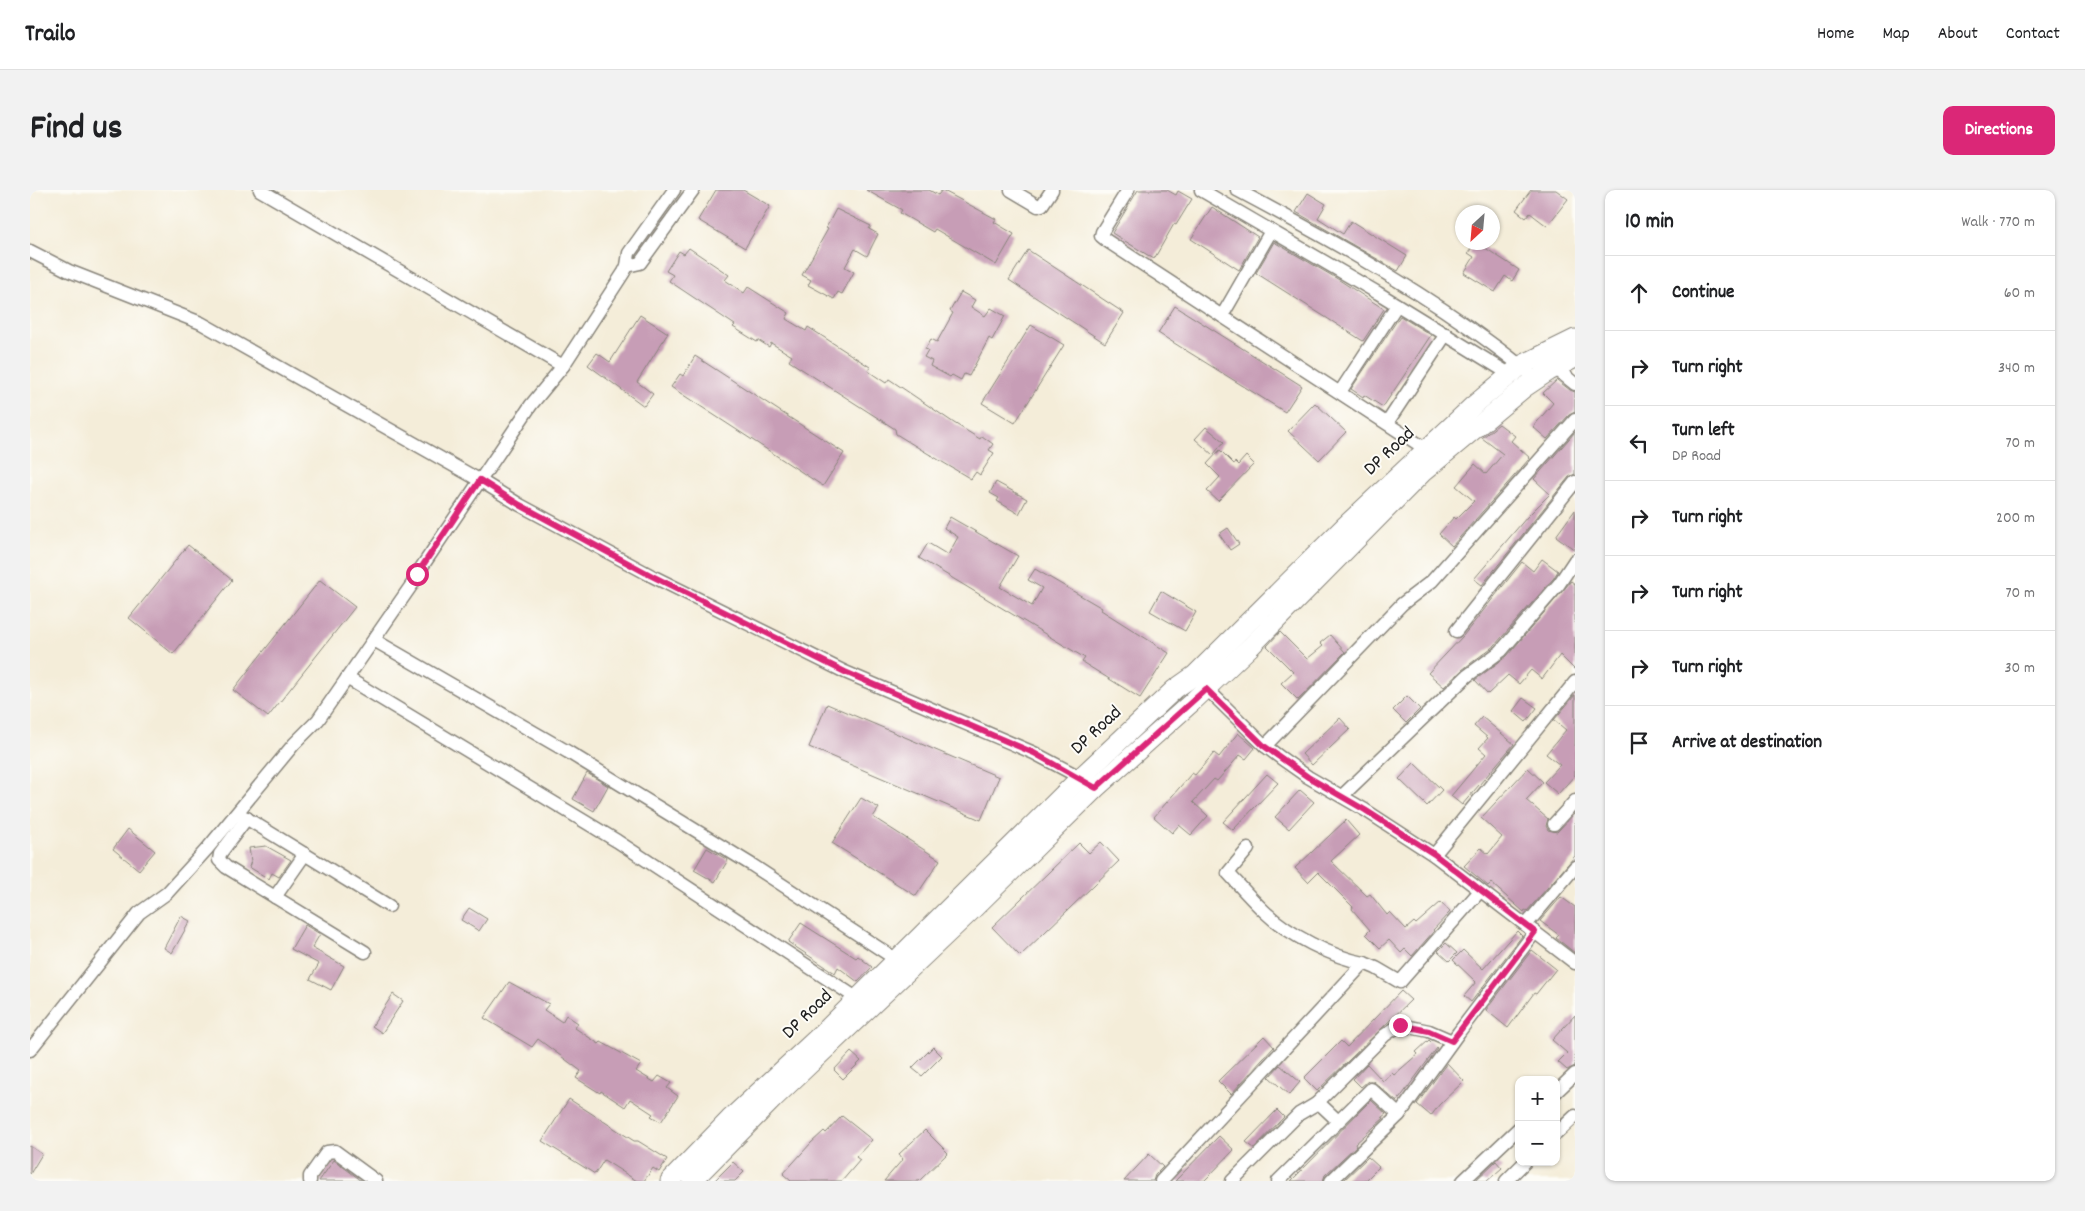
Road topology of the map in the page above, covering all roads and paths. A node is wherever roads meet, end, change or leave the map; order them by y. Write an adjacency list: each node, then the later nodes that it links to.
1 (260, 190): 17 (street)
2 (674, 190): 11 (street)
3 (693, 190): 11 (street)
4 (1011, 190): 5 (street)
5 (1052, 190)
6 (1128, 190): 13 (street)
7 (1201, 190): 9 (street)
8 (1237, 190): 19 (street)
9 (1271, 231): 12 (street); 13 (street)
10 (30, 250): 26 (street)
11 (627, 266): 17 (street)
12 (1397, 304): 14 (street); 22 (street)
13 (1222, 316): 22 (street)
14 (1446, 334): 19 (street); 24 (street)
15 (1575, 339): 19 (street, DP Road)
16 (1575, 358): 18 (street, DP Road)
17 (563, 366): 26 (street)
18 (1555, 368): 20 (street, DP Road); 21 (street)
19 (1516, 370): 20 (street); 25 (street, DP Road)
20 (1536, 380): 25 (street, DP Road)
21 (1575, 384)
22 (1340, 392): 24 (street)
23 (1575, 420): 34 (street)
24 (1387, 423): 25 (street)
25 (1433, 454): 32 (street, DP Road)
26 (480, 480): 30 (street); 35 (street)
27 (1575, 482): 29 (street)
28 (1575, 560): 36 (street)
29 (1456, 631)
30 (374, 640): 31 (street); 49 (street)
31 (347, 678): 38 (street); 52 (street)
32 (1200, 682): 34 (street); 35 (street, DP Road)
33 (1575, 682): 42 (street)
34 (1264, 746): 36 (street)
35 (1088, 783): 49 (street, DP Road); 67 (street, DP Road)
36 (1342, 796): 42 (street)
37 (1575, 801): 39 (street)
38 (242, 815): 41 (street); 45 (street); 54 (street)
39 (1554, 824)
40 (1248, 849): 50 (street)
41 (305, 854): 45 (street); 46 (street)
42 (1434, 854): 44 (street)
43 (1575, 867): 47 (street)
44 (1480, 891): 47 (street); 50 (street)
45 (275, 897): 48 (street)
46 (390, 906)
47 (1530, 929): 51 (street); 53 (street)
48 (365, 952)
49 (896, 960): 52 (street, DP Road)
50 (1364, 963): 68 (street)
51 (1575, 963)
52 (858, 999): 66 (street, DP Road)
53 (1452, 1041): 57 (street); 58 (street)
54 (30, 1050)
55 (1575, 1074): 56 (street)
56 (1560, 1088)
57 (1316, 1104): 60 (street); 69 (street)
58 (1399, 1115): 60 (street); 71 (street)
59 (1575, 1116): 61 (street)
60 (1338, 1121): 70 (street)
61 (1560, 1130)
62 (1515, 1132): 72 (street)
63 (1521, 1166): 73 (street)
64 (310, 1181): 65 (street)
65 (376, 1181)
66 (670, 1181)
67 (692, 1181)
68 (1161, 1181)
69 (1232, 1181)
70 (1278, 1181)
71 (1331, 1181)
72 (1463, 1181)
73 (1506, 1181)

